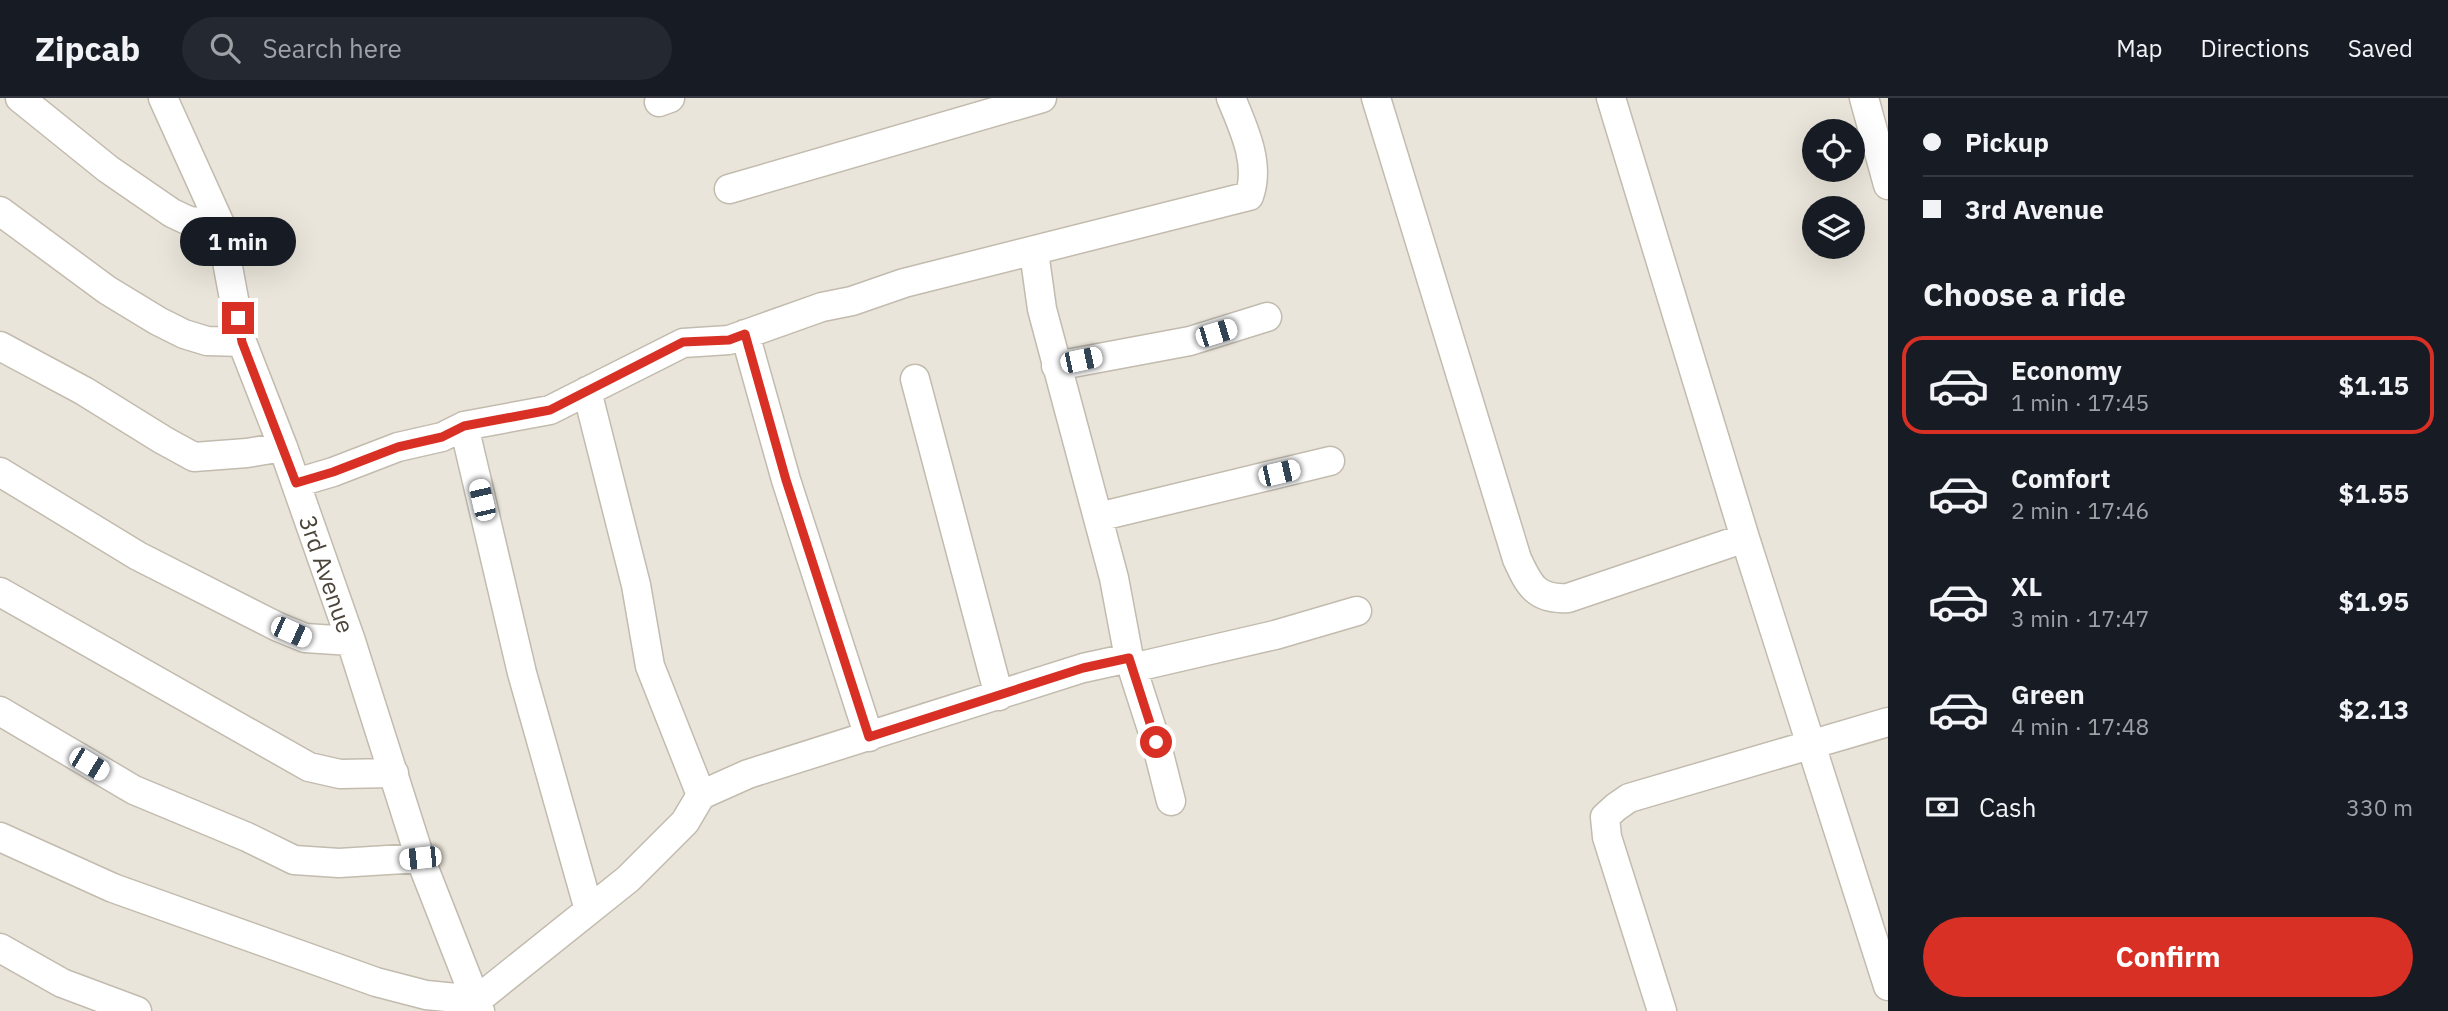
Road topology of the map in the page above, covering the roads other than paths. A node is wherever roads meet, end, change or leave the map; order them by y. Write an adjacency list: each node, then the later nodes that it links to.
1 (20, 98): 11 (street)
2 (163, 98): 11 (street, 3rd Avenue)
3 (1042, 98): 9 (street)
4 (1231, 98): 12 (street)
5 (1376, 98): 26 (street)
6 (1611, 98): 26 (street)
7 (1864, 98): 8 (street)
8 (1888, 185)
9 (729, 190)
10 (0, 211): 15 (street)
11 (220, 225): 15 (street, 3rd Avenue)
12 (1034, 252): 14 (street); 17 (street)
13 (1267, 317): 17 (street)
14 (745, 334): 19 (street); 34 (street)
15 (242, 342): 21 (street, 3rd Avenue)
16 (0, 346): 21 (street)
17 (1056, 366): 25 (street)
18 (915, 379): 31 (street)
19 (587, 391): 20 (street); 37 (street)
20 (464, 426): 24 (street); 41 (street)
21 (283, 447): 24 (street, 3rd Avenue)
22 (1330, 461): 25 (street)
23 (0, 472): 29 (street)
24 (296, 483): 29 (street, 3rd Avenue)
25 (1098, 517): 30 (street)
26 (1745, 538): 35 (street)
27 (0, 592): 36 (street)
28 (1357, 611): 30 (street)
29 (351, 641): 36 (street, 3rd Avenue)
30 (1131, 663): 31 (street); 38 (street)
31 (999, 696): 34 (street)
32 (0, 711): 40 (street)
33 (1888, 722): 35 (street)
34 (869, 737): 37 (street)
35 (1809, 744): 43 (street); 46 (street)
36 (394, 773): 40 (street, 3rd Avenue)
37 (701, 795): 41 (street)
38 (1171, 801)
39 (0, 837): 44 (street)
40 (420, 858): 44 (street, 3rd Avenue)
41 (589, 910): 44 (street)
42 (0, 948): 45 (street)
43 (1888, 986)
44 (478, 1006)
45 (137, 1011)
46 (1662, 1011)

